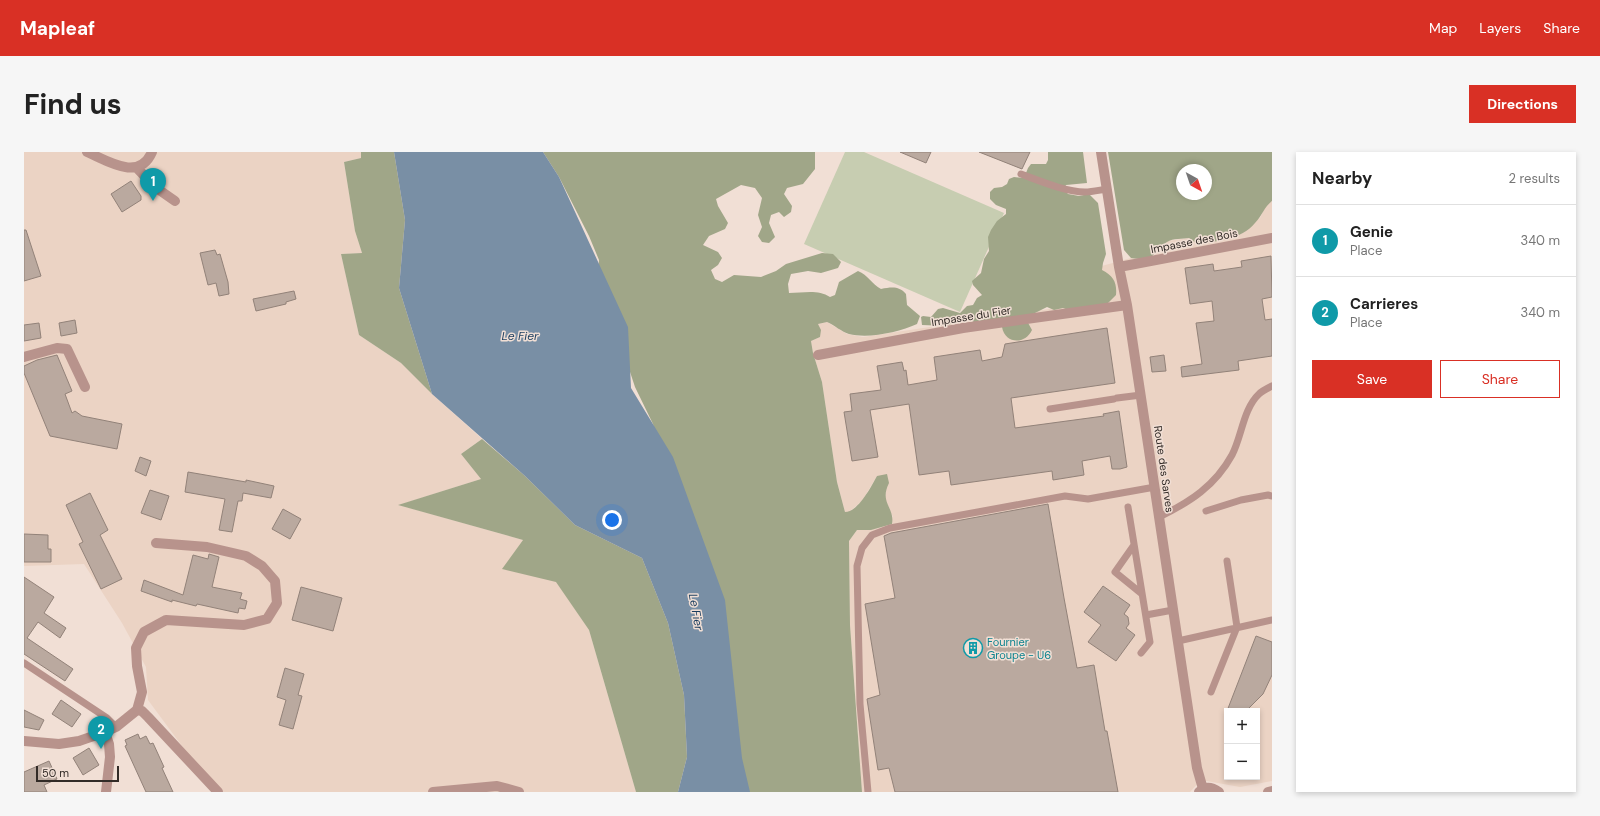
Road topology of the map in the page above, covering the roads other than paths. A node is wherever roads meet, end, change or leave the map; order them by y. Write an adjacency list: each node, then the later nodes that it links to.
1 (87, 152): 4 (street)
2 (152, 152): 4 (street)
3 (1101, 152): 6 (street, Route des Sarves)
4 (137, 168): 7 (street)
5 (1021, 174): 6 (lane)
6 (1107, 189): 9 (street, Route des Sarves)
7 (175, 201)
8 (1272, 238): 9 (street, Impasse des Bois)
9 (1120, 267): 10 (street, Route des Sarves)
10 (1127, 305): 11 (street, Impasse du Fier); 15 (street, Route des Sarves)
11 (818, 355)
12 (24, 358): 14 (street)
13 (1272, 386): 21 (lane)
14 (85, 387)
15 (1141, 394): 16 (lane); 17 (street, Route des Sarves)
16 (1050, 409)
17 (1155, 487): 21 (street, Route des Sarves); 44 (lane)
18 (1272, 496): 20 (lane)
19 (1128, 507): 23 (lane)
20 (1206, 512)
21 (1159, 517): 26 (street, Route des Sarves)
22 (156, 543): 34 (street)
23 (1134, 546): 25 (lane); 25 (lane)
24 (1227, 561): 29 (lane)
25 (1142, 594): 27 (lane)
26 (1173, 610): 27 (lane); 30 (street, Route des Sarves)
27 (1146, 615): 31 (lane)
28 (1271, 618): 29 (lane)
29 (1237, 627): 30 (lane); 33 (lane)
30 (1178, 641): 38 (street, Route des Sarves)
31 (1141, 653)
32 (24, 663): 35 (lane)
33 (1211, 692)
34 (137, 710): 35 (street); 41 (street)
35 (116, 726): 36 (street)
36 (105, 732): 37 (street); 40 (street)
37 (24, 741)
38 (1201, 790): 45 (street)
39 (1272, 791): 46 (street)
40 (106, 792)
41 (218, 792)
42 (433, 792): 43 (street)
43 (519, 792)
44 (868, 792)
45 (1219, 792)
46 (1268, 792)

